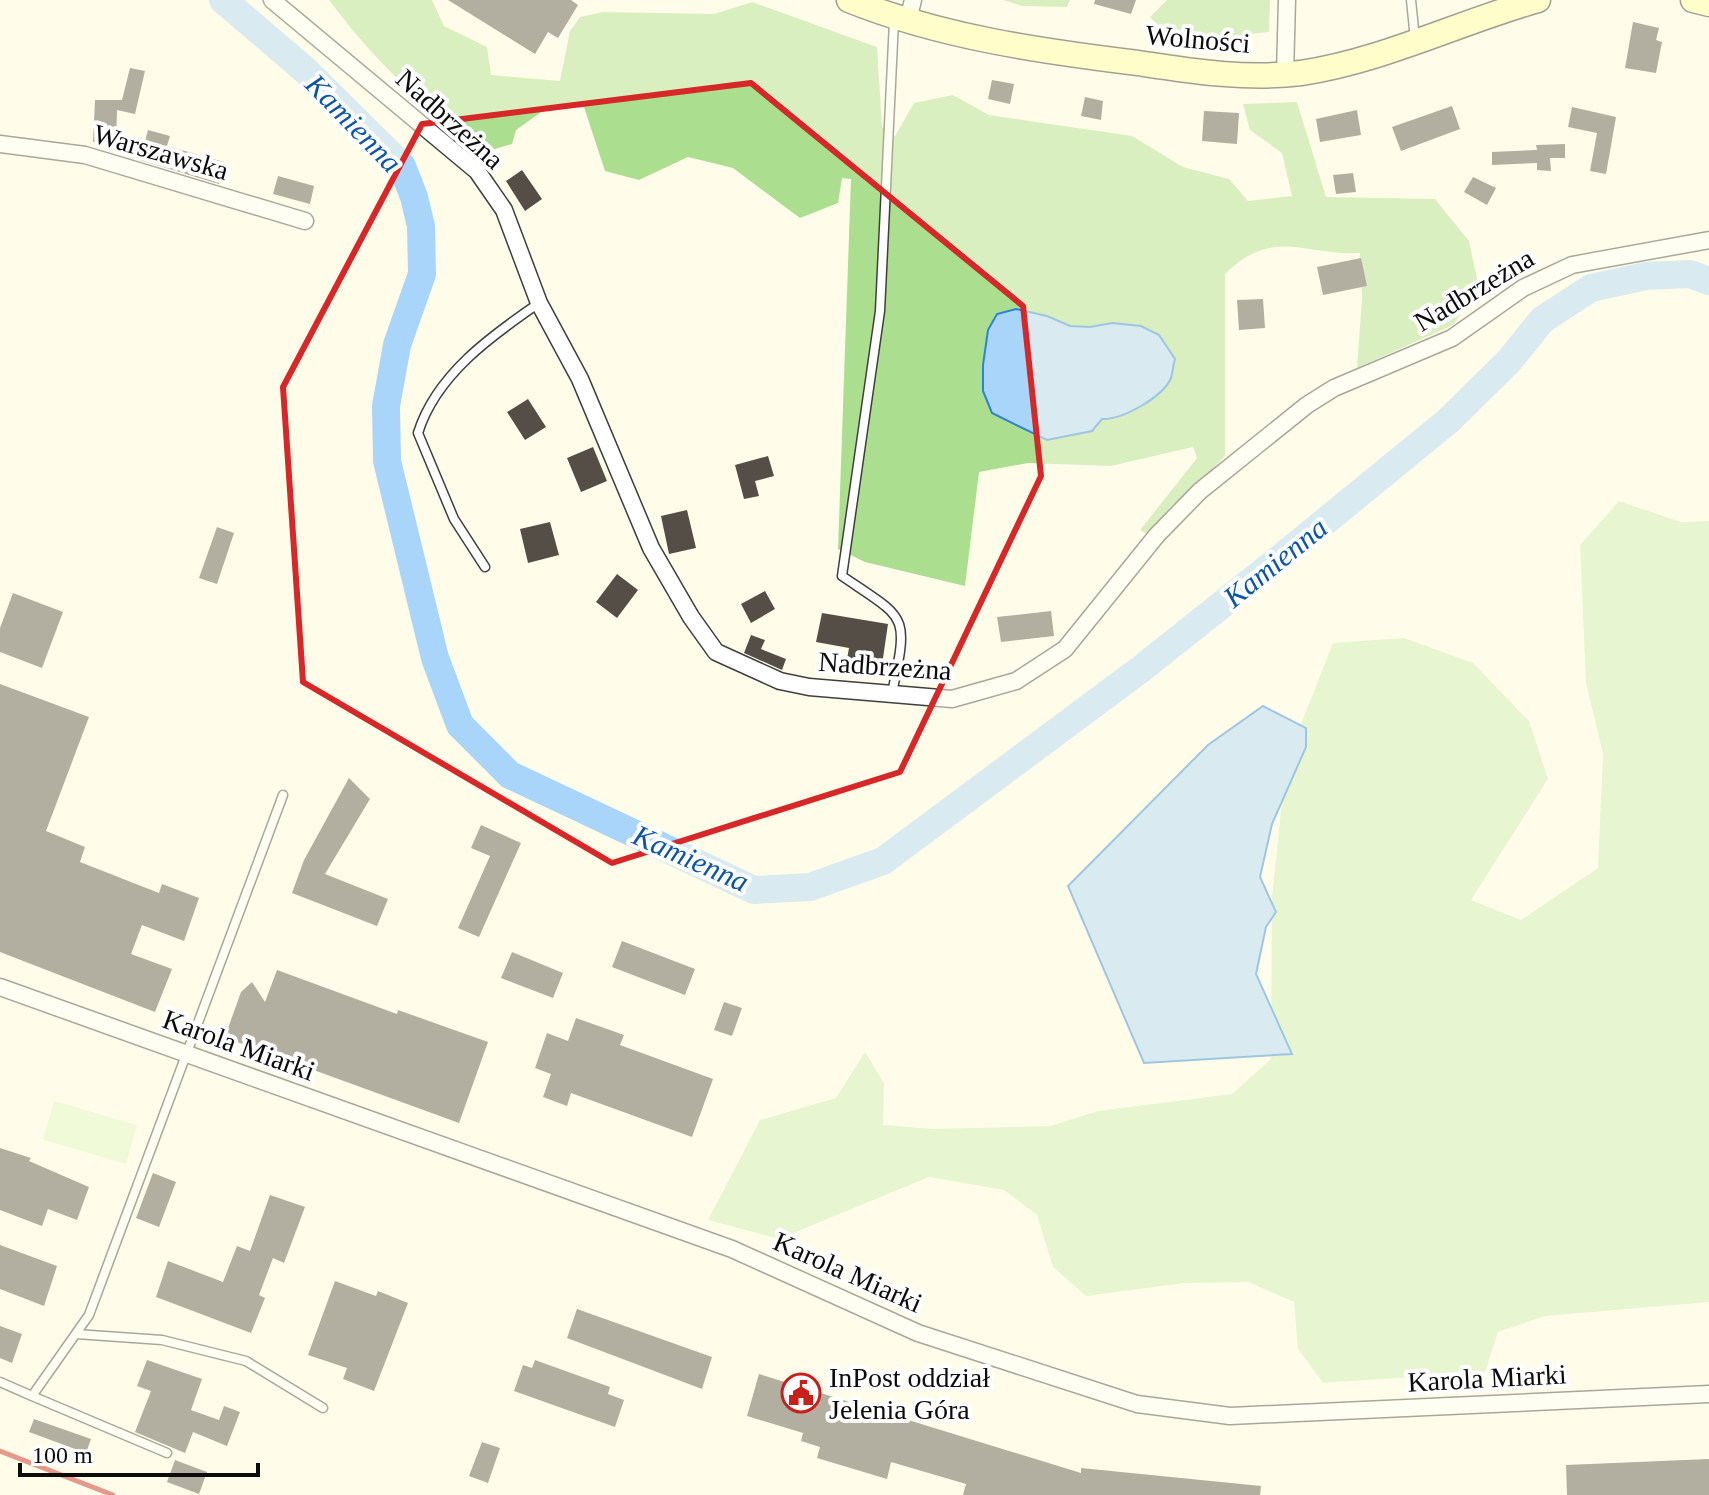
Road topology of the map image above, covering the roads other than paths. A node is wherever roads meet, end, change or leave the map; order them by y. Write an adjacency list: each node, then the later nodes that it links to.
1 (272, 0): 14 (street, Nadbrzeżna)
2 (849, 0): 8 (street, Wolności)
3 (1287, 0): 10 (street)
4 (1411, 0): 9 (lane)
5 (1538, 0): 9 (street, Wolności)
6 (1693, 0): 7 (street)
7 (1709, 4)
8 (891, 9): 10 (street, Wolności); 16 (lane)
9 (1415, 40): 10 (street, Wolności)
10 (1285, 74)
11 (0, 144): 12 (street, Warszawska)
12 (305, 221)
13 (1709, 240): 16 (street, Nadbrzeżna)
14 (539, 303): 15 (lane); 16 (street, Nadbrzeżna)
15 (485, 567)
16 (891, 696)
17 (283, 795): 19 (lane)
18 (0, 987): 19 (street, Karola Miarki)
19 (185, 1054): 20 (lane); 22 (street, Karola Miarki)
20 (76, 1334): 23 (lane); 24 (lane)
21 (0, 1382): 23 (lane)
22 (1709, 1394)
23 (32, 1396): 25 (lane)
24 (323, 1408)
25 (167, 1453)

